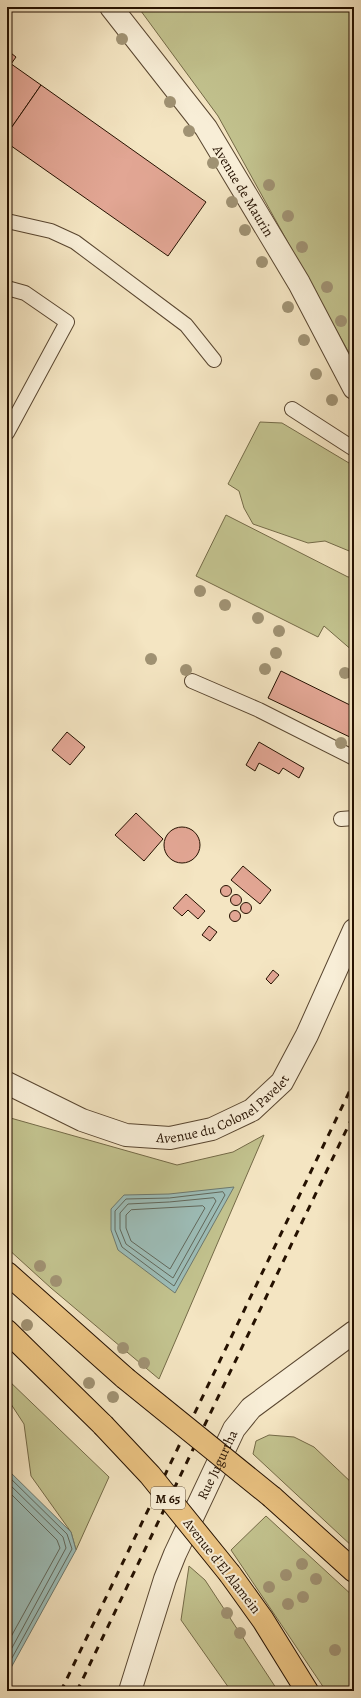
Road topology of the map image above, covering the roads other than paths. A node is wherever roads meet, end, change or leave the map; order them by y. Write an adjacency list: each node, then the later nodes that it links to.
1 (111, 7): 5 (street, Avenue de Maurin)
2 (7, 221): 4 (lane)
3 (7, 288): 7 (lane)
4 (214, 360)
5 (354, 388)
6 (292, 409): 8 (lane)
7 (7, 433)
8 (354, 449)
9 (192, 681): 10 (lane)
10 (354, 758)
11 (354, 930): 12 (street, Avenue du Colonel Pavelet)
12 (7, 1083)
13 (7, 1273): 16 (main road, bridge)
14 (7, 1331): 18 (main road, Avenue d'El Alamein / M 65, bridge)
15 (354, 1332): 17 (street, Rue Jugurtha)
16 (354, 1571)
17 (130, 1691)
18 (308, 1691)

